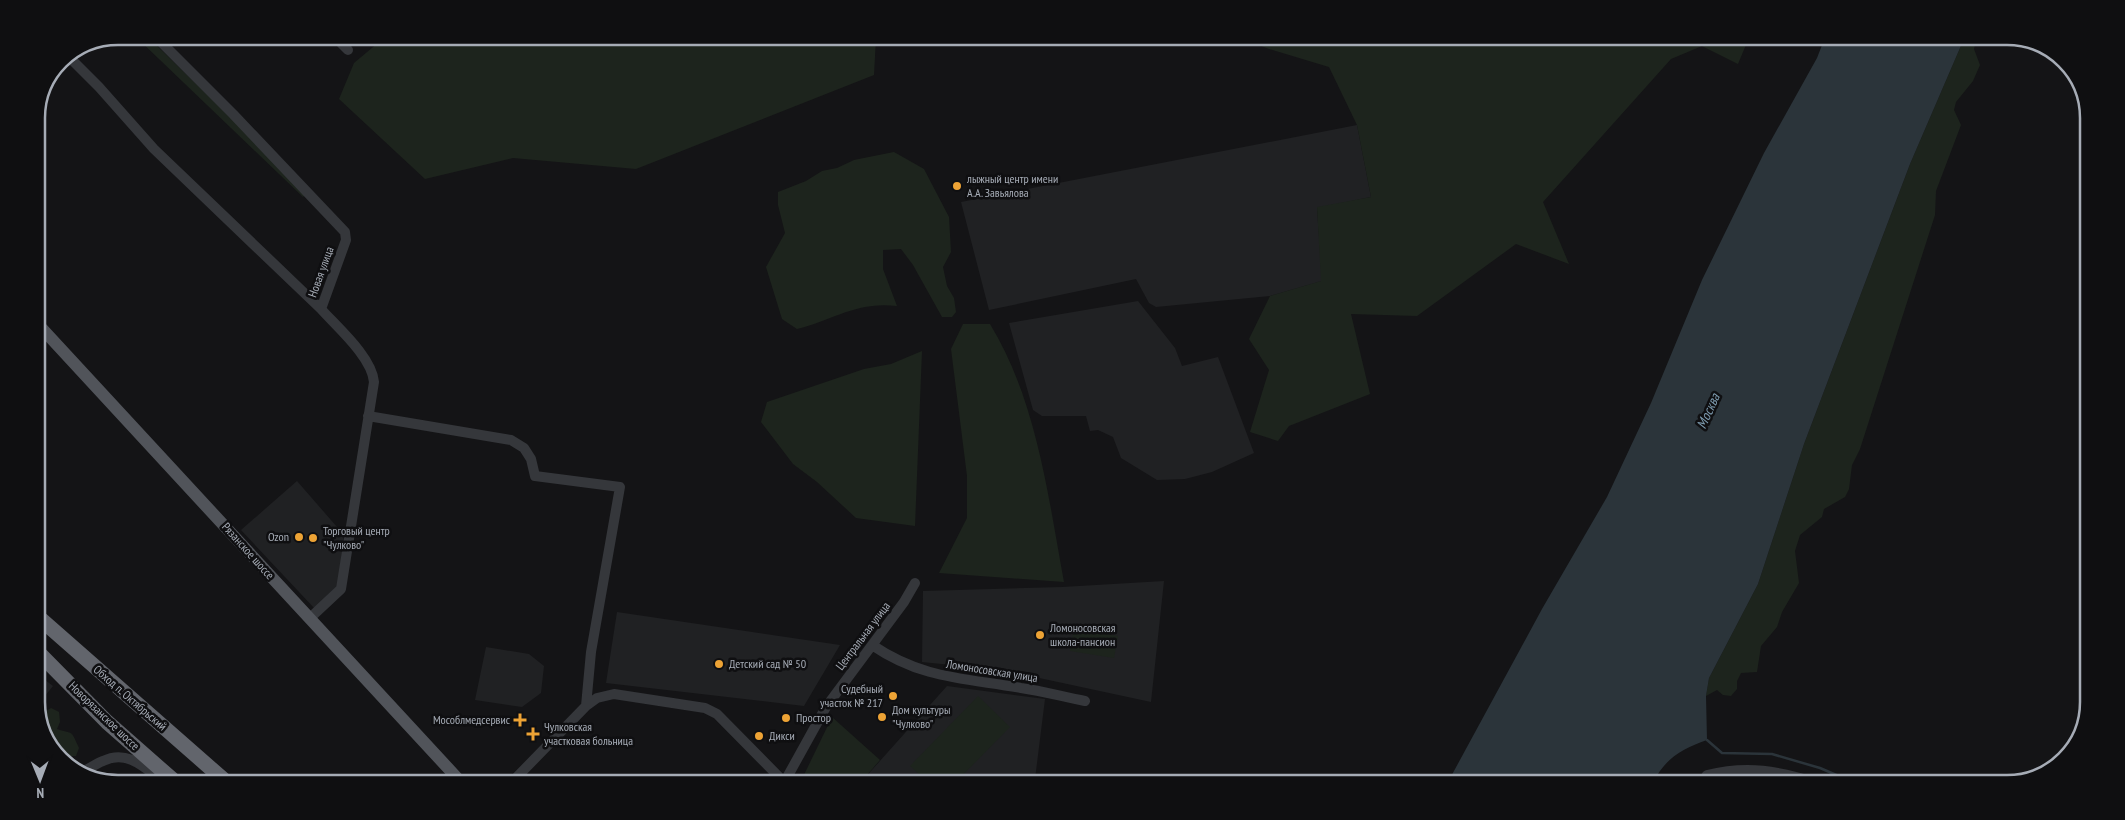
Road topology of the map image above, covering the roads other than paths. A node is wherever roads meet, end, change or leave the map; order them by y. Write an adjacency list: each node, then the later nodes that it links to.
1 (164, 45): 5 (street, Новая улица)
2 (343, 45): 3 (street)
3 (348, 50)
4 (73, 61): 5 (street)
5 (321, 309): 7 (street, Новая улица)
6 (45, 332): 9 (main road, Рязанское шоссе)
7 (368, 416): 9 (street, Новая улица); 14 (street)
8 (915, 583): 11 (street, Центральная улица)
9 (310, 618): 19 (main road, Рязанское шоссе)
10 (45, 623): 18 (highway, Обход п. Октябрьский)
11 (872, 645): 13 (street, Ломоносовская улица); 22 (street, Центральная улица)
12 (45, 659): 17 (highway, Новорязанское шоссе)
13 (1085, 701)
14 (586, 706): 20 (street); 21 (street)
15 (89, 768): 16 (street)
16 (154, 775)
17 (167, 775)
18 (218, 775)
19 (453, 775)
20 (519, 775)
21 (778, 775)
22 (787, 775)
23 (1707, 775): 24 (street)
24 (1791, 775)

